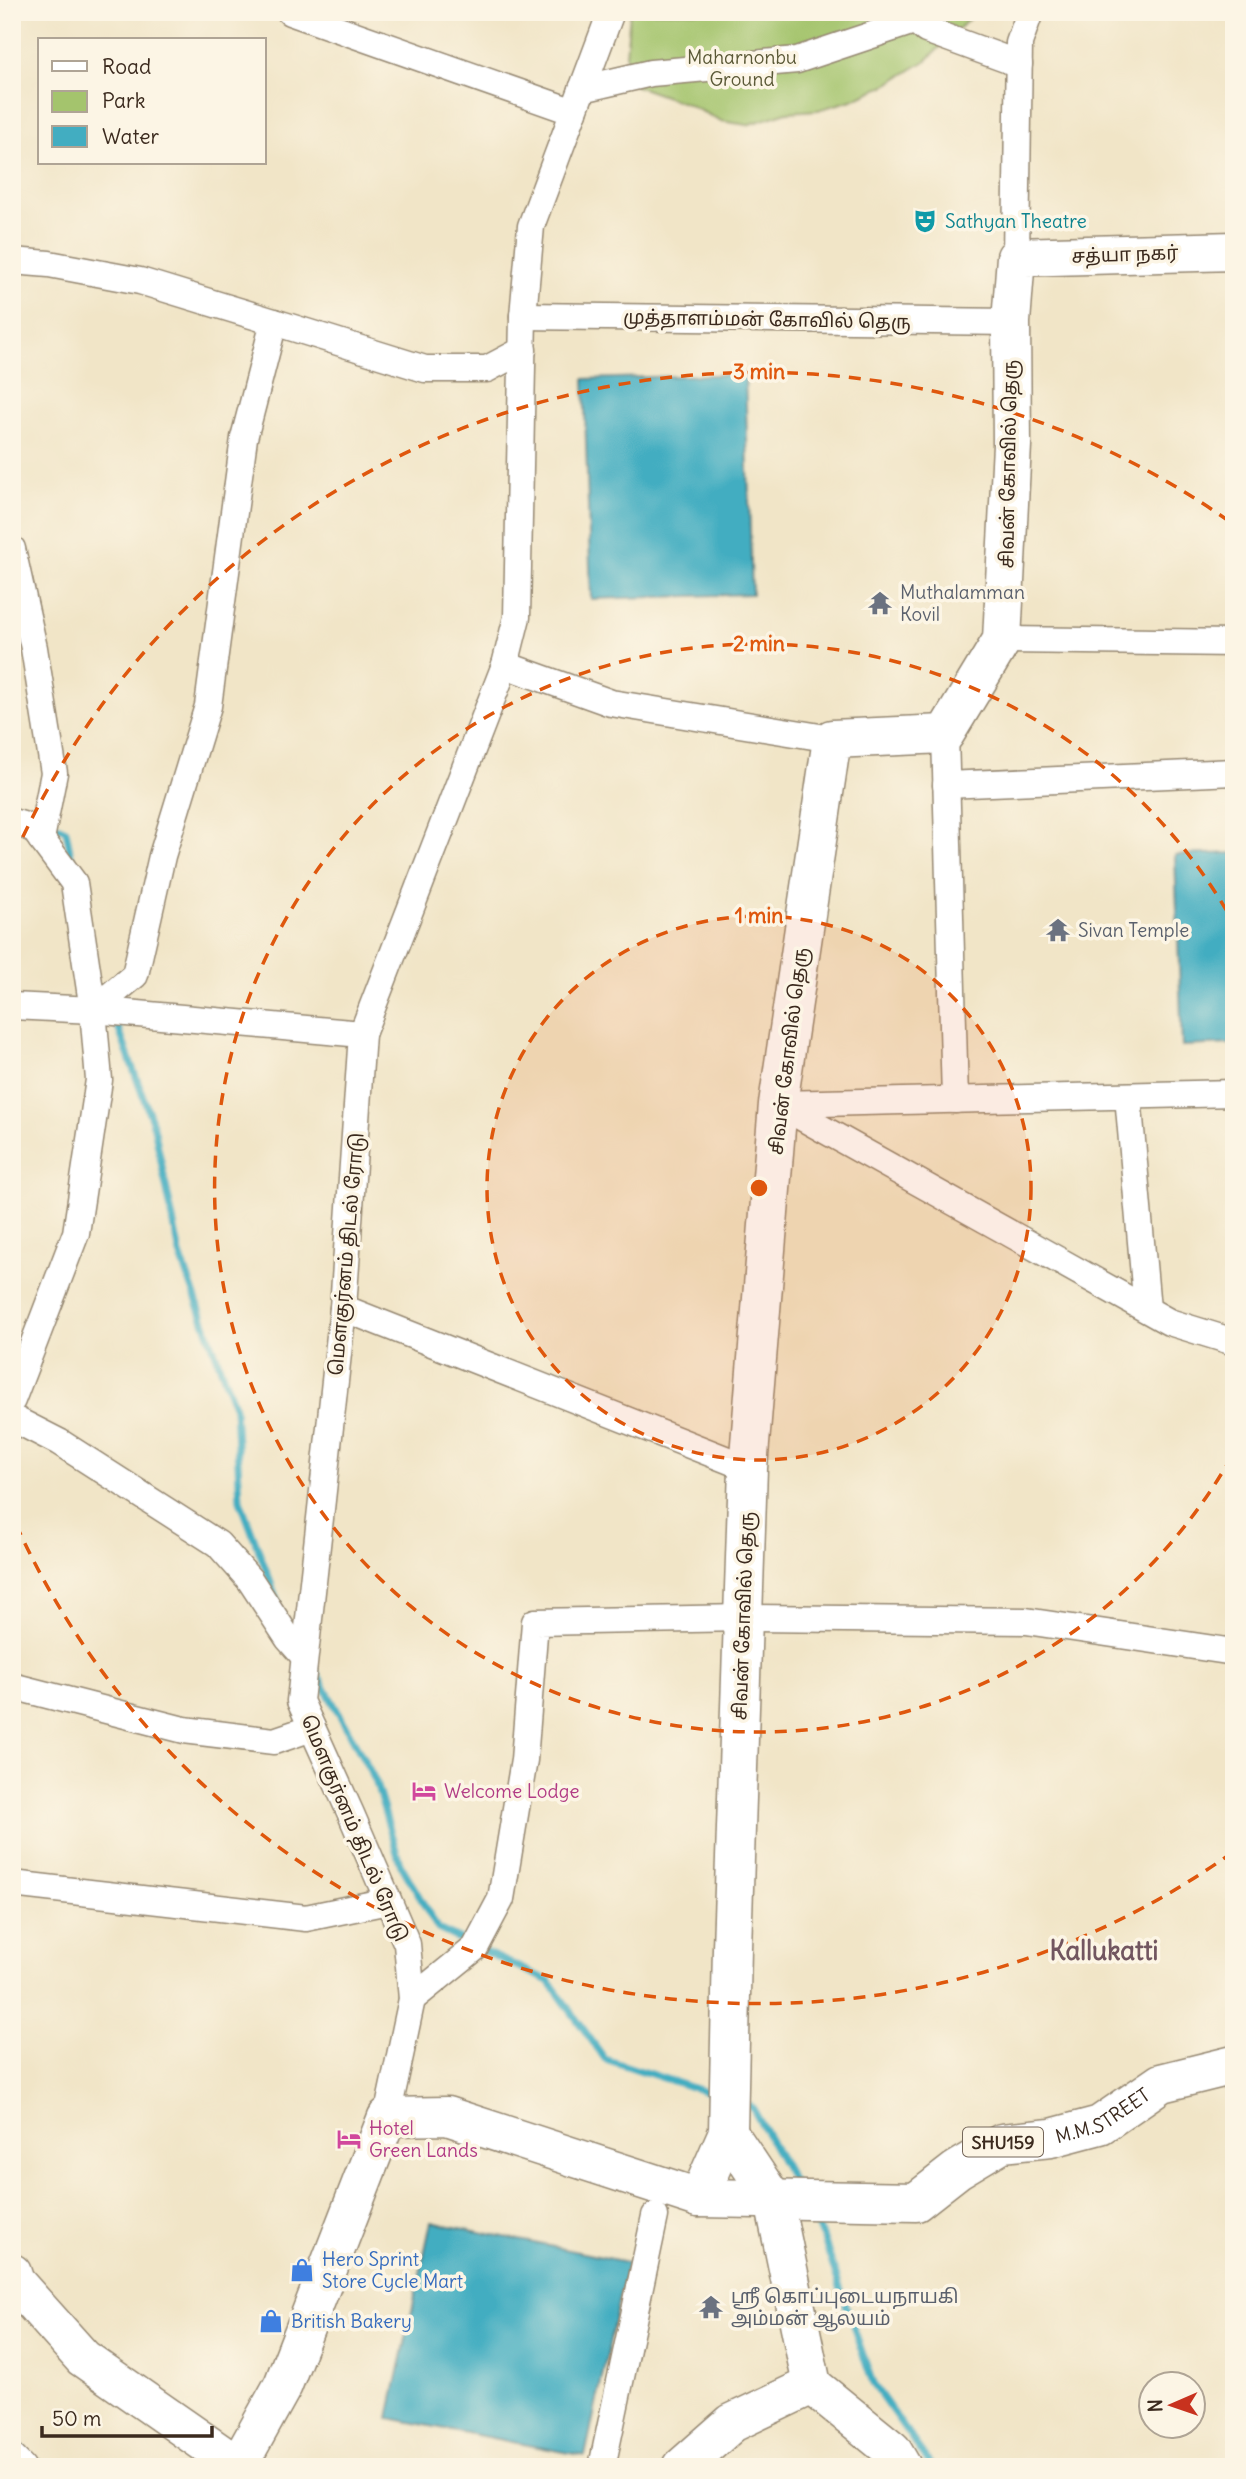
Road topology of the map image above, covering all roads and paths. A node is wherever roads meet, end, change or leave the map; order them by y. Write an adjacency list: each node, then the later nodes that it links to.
1 (290, 12): 6 (street)
2 (611, 12): 6 (street, மௌகுர்னம் திடல் ரோடு)
3 (1030, 12): 5 (street, சிவன் கோவில் தெரு)
4 (915, 15): 5 (street); 6 (street)
5 (1019, 64): 8 (street, சிவன் கோவில் தெரு)
6 (578, 101): 10 (street, மௌகுர்னம் திடல் ரோடு)
7 (1234, 251): 8 (street, சத்யா நகர்)
8 (1016, 257): 12 (street, சிவன் கோவில் தெரு)
9 (12, 261): 11 (street)
10 (523, 316): 12 (street, முத்தாளம்மன் கோவில் தெரு); 13 (street, மௌகுர்னம் திடல் ரோடு)
11 (274, 322): 13 (street); 25 (street)
12 (1011, 322): 15 (street, சிவன் கோவில் தெரு)
13 (523, 350): 17 (street, மௌகுர்னம் திடல் ரோடு)
14 (12, 549): 23 (street)
15 (1002, 640): 16 (street); 18 (street, சிவன் கோவில் தெரு)
16 (1234, 643)
17 (505, 665): 19 (street); 26 (street, மௌகுர்னம் திடல் ரோடு)
18 (945, 734): 19 (street); 21 (street)
19 (832, 739): 30 (street, சிவன் கோவில் தெரு)
20 (1234, 772): 21 (street)
21 (946, 785): 29 (street)
22 (12, 822): 23 (street)
23 (41, 839): 25 (street)
24 (12, 1006): 25 (street)
25 (93, 1010): 26 (street); 34 (street)
26 (362, 1034): 31 (street, மௌகுர்னம் திடல் ரோடு)
27 (1234, 1093): 28 (street)
28 (1128, 1096): 29 (street); 32 (street)
29 (955, 1100): 30 (street)
30 (778, 1104): 32 (street); 36 (street, சிவன் கோவில் தெரு)
31 (344, 1308): 36 (street); 39 (street, மௌகுர்னம் திடல் ரோடு)
32 (1147, 1309): 33 (street)
33 (1234, 1342)
34 (12, 1400)
35 (12, 1418): 39 (street)
36 (748, 1468): 37 (street, சிவன் கோவில் தெரு)
37 (743, 1618): 38 (street); 44 (street); 47 (street, சிவன் கோவில் தெரு)
38 (1234, 1652)
39 (304, 1656): 41 (street, மௌகுர்னம் திடல் ரோடு)
40 (12, 1686): 41 (street)
41 (312, 1728): 43 (street, மௌகுர்னம் திடல் ரோடு)
42 (12, 1884): 43 (street)
43 (388, 1901): 44 (street, மௌகுர்னம் திடல் ரோடு)
44 (412, 1999): 46 (street, மௌகுர்னம் திடல் ரோடு)
45 (1234, 2065): 49 (street, M.M.STREET / SHU159)
46 (387, 2117): 48 (street, SHU159); 55 (street, மௌகுர்னம் திடல் ரோடு)
47 (728, 2132): 48 (street); 49 (street)
48 (699, 2198): 49 (street, SHU159)
49 (774, 2201): 52 (street)
50 (655, 2216): 56 (street)
51 (12, 2273): 55 (street)
52 (812, 2385): 57 (street); 58 (street)
53 (12, 2457): 54 (street)
54 (22, 2467)
55 (238, 2467)
56 (602, 2467)
57 (682, 2467)
58 (902, 2467)

